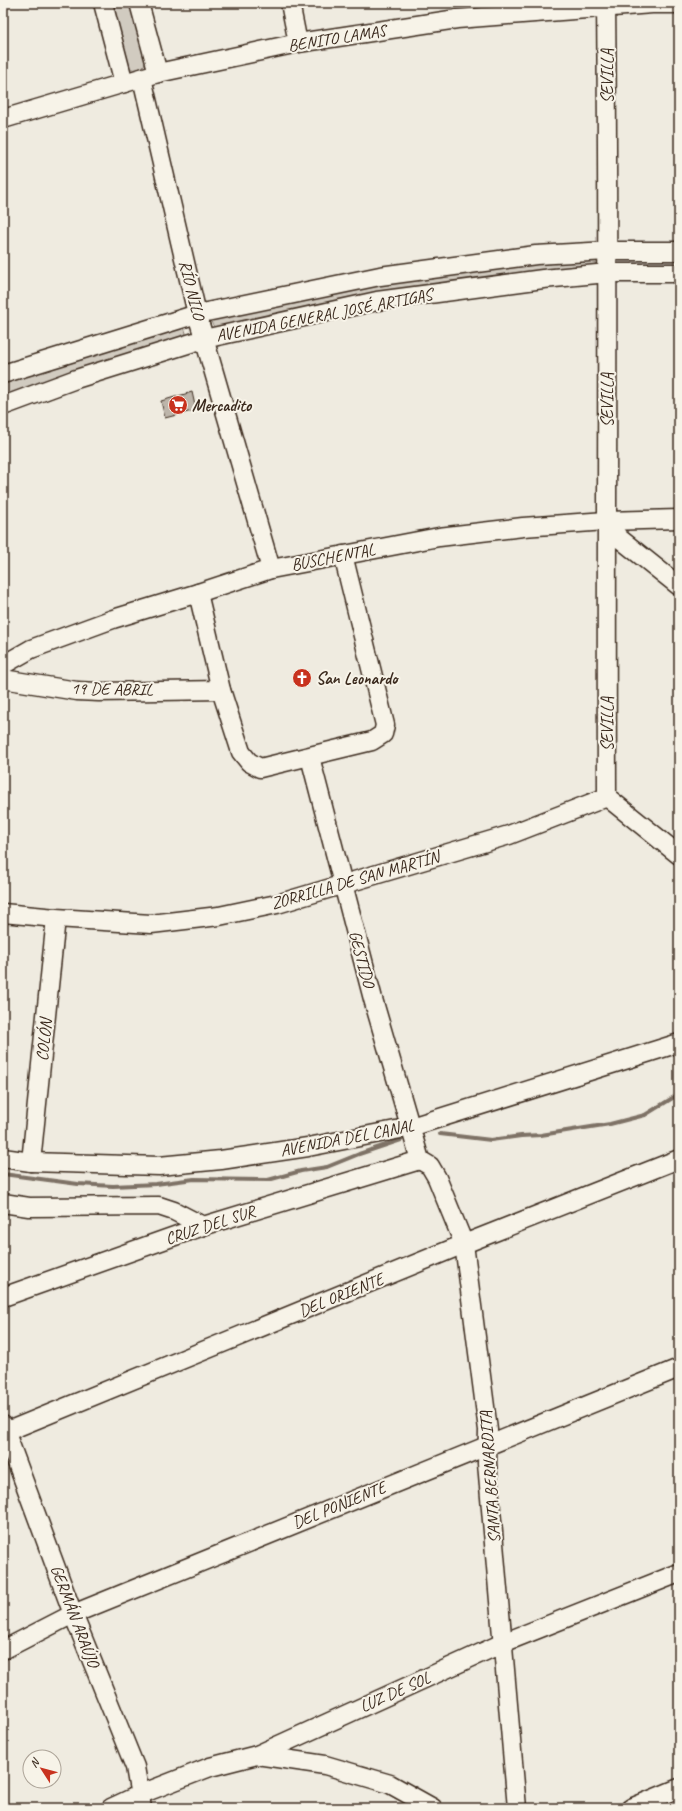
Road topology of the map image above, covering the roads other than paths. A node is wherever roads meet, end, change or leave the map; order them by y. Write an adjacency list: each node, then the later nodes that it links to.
1 (103, 3): 9 (street)
2 (139, 3): 8 (street, RÍO NILO)
3 (290, 3): 7 (street)
4 (653, 4): 5 (street, BENITO LAMAS); 6 (street, BENITO LAMAS)
5 (679, 4)
6 (606, 5): 7 (street, BENITO LAMAS); 11 (street, SEVILLA)
7 (298, 43): 8 (street, BENITO LAMAS)
8 (150, 76): 9 (street, BENITO LAMAS); 15 (street, RÍO NILO)
9 (124, 83): 10 (street, BENITO LAMAS)
10 (3, 119)
11 (608, 251): 12 (street, AVENIDA GENERAL JOSÉ ARTIGAS); 13 (street, SEVILLA); 15 (street, AVENIDA GENERAL JOSÉ ARTIGAS)
12 (679, 251)
13 (608, 273): 14 (street, AVENIDA GENERAL JOSÉ ARTIGAS); 16 (street, AVENIDA GENERAL JOSÉ ARTIGAS); 20 (street, SEVILLA)
14 (679, 273)
15 (197, 314): 16 (street, RÍO NILO); 17 (street, AVENIDA GENERAL JOSÉ ARTIGAS)
16 (204, 339): 18 (street, AVENIDA GENERAL JOSÉ ARTIGAS); 22 (street, RÍO NILO)
17 (3, 374)
18 (3, 406)
19 (679, 519): 20 (street, BUSCHENTAL)
20 (606, 521): 21 (street, BUSCHENTAL); 23 (street); 29 (street, SEVILLA)
21 (343, 555): 22 (street, BUSCHENTAL); 28 (street)
22 (271, 569): 24 (street, BUSCHENTAL)
23 (679, 586)
24 (198, 593): 25 (street, BUSCHENTAL); 27 (street)
25 (3, 665)
26 (3, 678): 27 (street, 19 DE ABRIL)
27 (221, 690): 28 (street)
28 (310, 757): 31 (street, GESTIDO)
29 (607, 797): 30 (street); 31 (street, ZORRILLA DE SAN MARTÍN)
30 (679, 855)
31 (342, 885): 33 (street, ZORRILLA DE SAN MARTÍN); 35 (street, GESTIDO)
32 (3, 913): 33 (street, ZORRILLA DE SAN MARTÍN)
33 (56, 918): 39 (street, COLÓN)
34 (679, 1043): 35 (street, AVENIDA DEL CANAL)
35 (411, 1127): 38 (street, GESTIDO); 39 (street, AVENIDA DEL CANAL)
36 (3, 1158): 39 (street, AVENIDA DEL CANAL)
37 (679, 1159): 42 (street, DEL ORIENTE)
38 (420, 1160): 41 (street, CRUZ DEL SUR); 42 (street, SANTA BERNARDITA)
39 (31, 1162)
40 (3, 1204): 41 (street)
41 (203, 1226): 43 (street, CRUZ DEL SUR)
42 (464, 1244): 45 (street, DEL ORIENTE); 46 (street, SANTA BERNARDITA)
43 (3, 1297)
44 (679, 1368): 46 (street, DEL PONIENTE)
45 (4, 1430): 48 (street, GERMÁN ARAÚJO)
46 (488, 1446): 48 (street, DEL PONIENTE); 49 (street, SANTA BERNARDITA)
47 (679, 1573): 49 (street, LUZ DE SOL)
48 (73, 1614): 50 (street, DEL PONIENTE); 53 (street, GERMÁN ARAÚJO)
49 (503, 1643): 51 (street, LUZ DE SOL); 56 (street, SANTA BERNARDITA)
50 (3, 1650)
51 (257, 1755): 53 (street, LUZ DE SOL); 55 (street)
52 (679, 1788): 57 (street)
53 (141, 1801): 54 (street, LUZ DE SOL)
54 (111, 1808)
55 (433, 1808)
56 (517, 1808)
57 (631, 1808)

